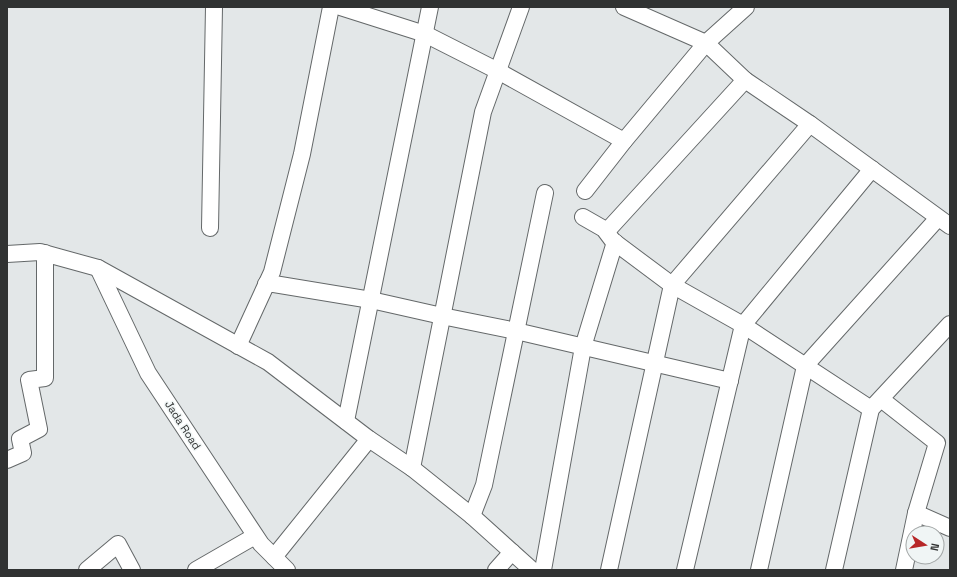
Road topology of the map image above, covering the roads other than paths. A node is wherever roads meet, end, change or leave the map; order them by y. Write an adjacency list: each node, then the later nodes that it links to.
1 (214, 7): 20 (street)
2 (331, 7): 25 (street)
3 (340, 7): 9 (street)
4 (430, 7): 9 (street)
5 (521, 7): 11 (street)
6 (624, 7): 8 (street)
7 (746, 7): 10 (street)
8 (647, 11): 10 (street)
9 (425, 34): 11 (street); 27 (street)
10 (706, 43): 12 (street); 14 (street)
11 (498, 71): 14 (street); 28 (street)
12 (745, 80): 13 (street); 21 (street)
13 (810, 124): 15 (street); 26 (street)
14 (624, 141): 16 (street)
15 (872, 169): 19 (street); 30 (street)
16 (585, 191)
17 (545, 193): 31 (street)
18 (583, 217): 21 (street)
19 (944, 222): 35 (street)
20 (210, 228)
21 (611, 237): 26 (street); 33 (street)
22 (45, 253): 23 (street); 24 (street); 40 (street)
23 (7, 254)
24 (98, 268): 32 (street); 45 (street, Jada Road)
25 (266, 284): 27 (street); 32 (street)
26 (672, 285): 30 (street); 34 (street)
27 (371, 300): 28 (street); 38 (street)
28 (442, 316): 31 (street); 41 (street)
29 (950, 324): 37 (street)
30 (743, 325): 35 (street); 36 (street)
31 (516, 331): 33 (street); 43 (street)
32 (238, 346): 38 (street)
33 (583, 348): 34 (street); 54 (street)
34 (655, 364): 36 (street); 55 (street)
35 (805, 366): 37 (street); 57 (street)
36 (730, 381): 56 (street)
37 (876, 404): 42 (street); 58 (street)
38 (346, 421): 39 (street)
39 (369, 439): 41 (street); 47 (street)
40 (7, 460)
41 (412, 468): 43 (street)
42 (916, 513): 44 (street); 59 (street)
43 (472, 516): 46 (street)
44 (950, 528)
45 (255, 536): 47 (street, Jada Road); 50 (street)
46 (512, 552): 52 (street); 53 (street)
47 (274, 557): 51 (street, Jada Road)
48 (87, 570): 49 (street)
49 (132, 570)
50 (196, 570)
51 (287, 570)
52 (496, 570)
53 (532, 570)
54 (543, 570)
55 (609, 570)
56 (685, 570)
57 (759, 570)
58 (834, 570)
59 (904, 570)

